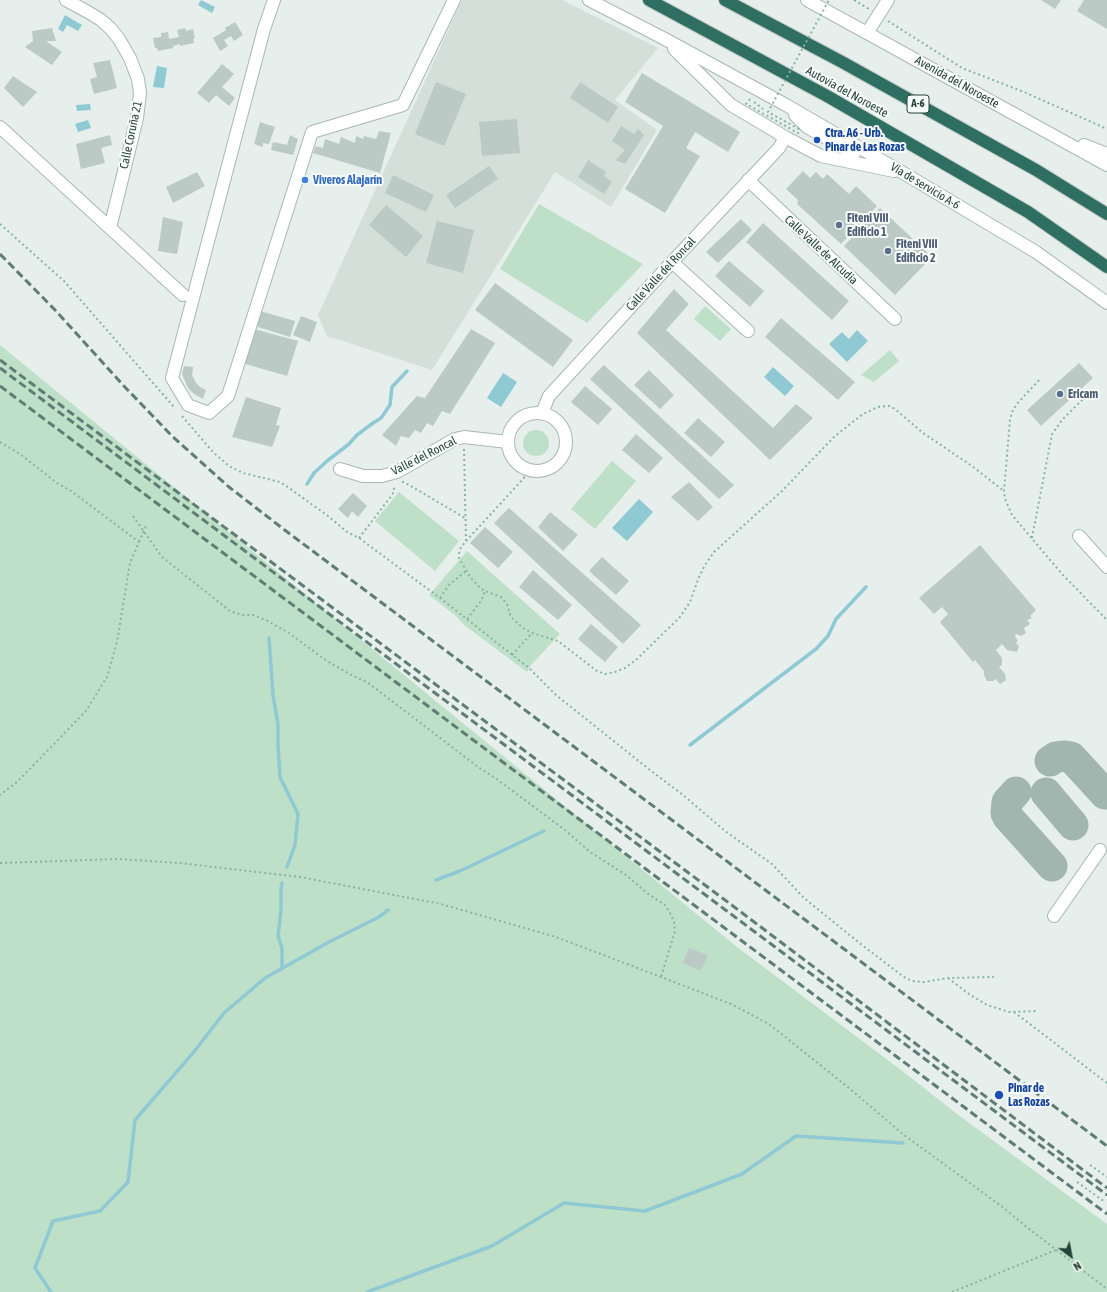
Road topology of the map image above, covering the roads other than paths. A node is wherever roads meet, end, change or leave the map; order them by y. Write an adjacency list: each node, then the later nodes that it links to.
1 (66, 0): 21 (street, Calle Coruña 21)
2 (274, 0): 3 (street)
3 (454, 0)
4 (589, 0): 12 (street, Vía de servicio A-6)
5 (646, 0): 10 (highway)
6 (649, 0): 10 (highway, Autovía del Noroeste)
7 (725, 0): 20 (highway, Autovía del Noroeste / A-6)
8 (807, 0): 11 (street, Avenida del Noroeste)
9 (888, 0): 11 (street)
10 (668, 10): 23 (highway, Autovía del Noroeste)
11 (867, 33): 14 (street, Avenida del Noroeste)
12 (663, 38): 15 (street); 18 (street, Vía de servicio A-6)
13 (0, 127): 21 (street)
14 (1046, 130): 16 (street); 17 (street, Avenida del Noroeste)
15 (785, 137): 18 (street); 19 (street, Calle Valle del Roncal)
16 (1107, 154)
17 (1107, 165)
18 (905, 174): 25 (street, Vía de servicio A-6)
19 (748, 180): 22 (street, Calle Valle del Roncal); 26 (street, Calle Valle de Alcudia)
20 (1107, 214)
21 (110, 228): 24 (street)
22 (672, 262): 27 (street); 28 (street, Calle Valle del Roncal)
23 (1107, 267)
24 (183, 295)
25 (1107, 302)
26 (895, 319)
27 (748, 331)
28 (542, 413): 29 (street); 29 (street)
29 (508, 442): 30 (street, Valle del Roncal)
30 (340, 470)
31 (1078, 536): 32 (street)
32 (1107, 567)
33 (1105, 849): 34 (street)
34 (1054, 916)

